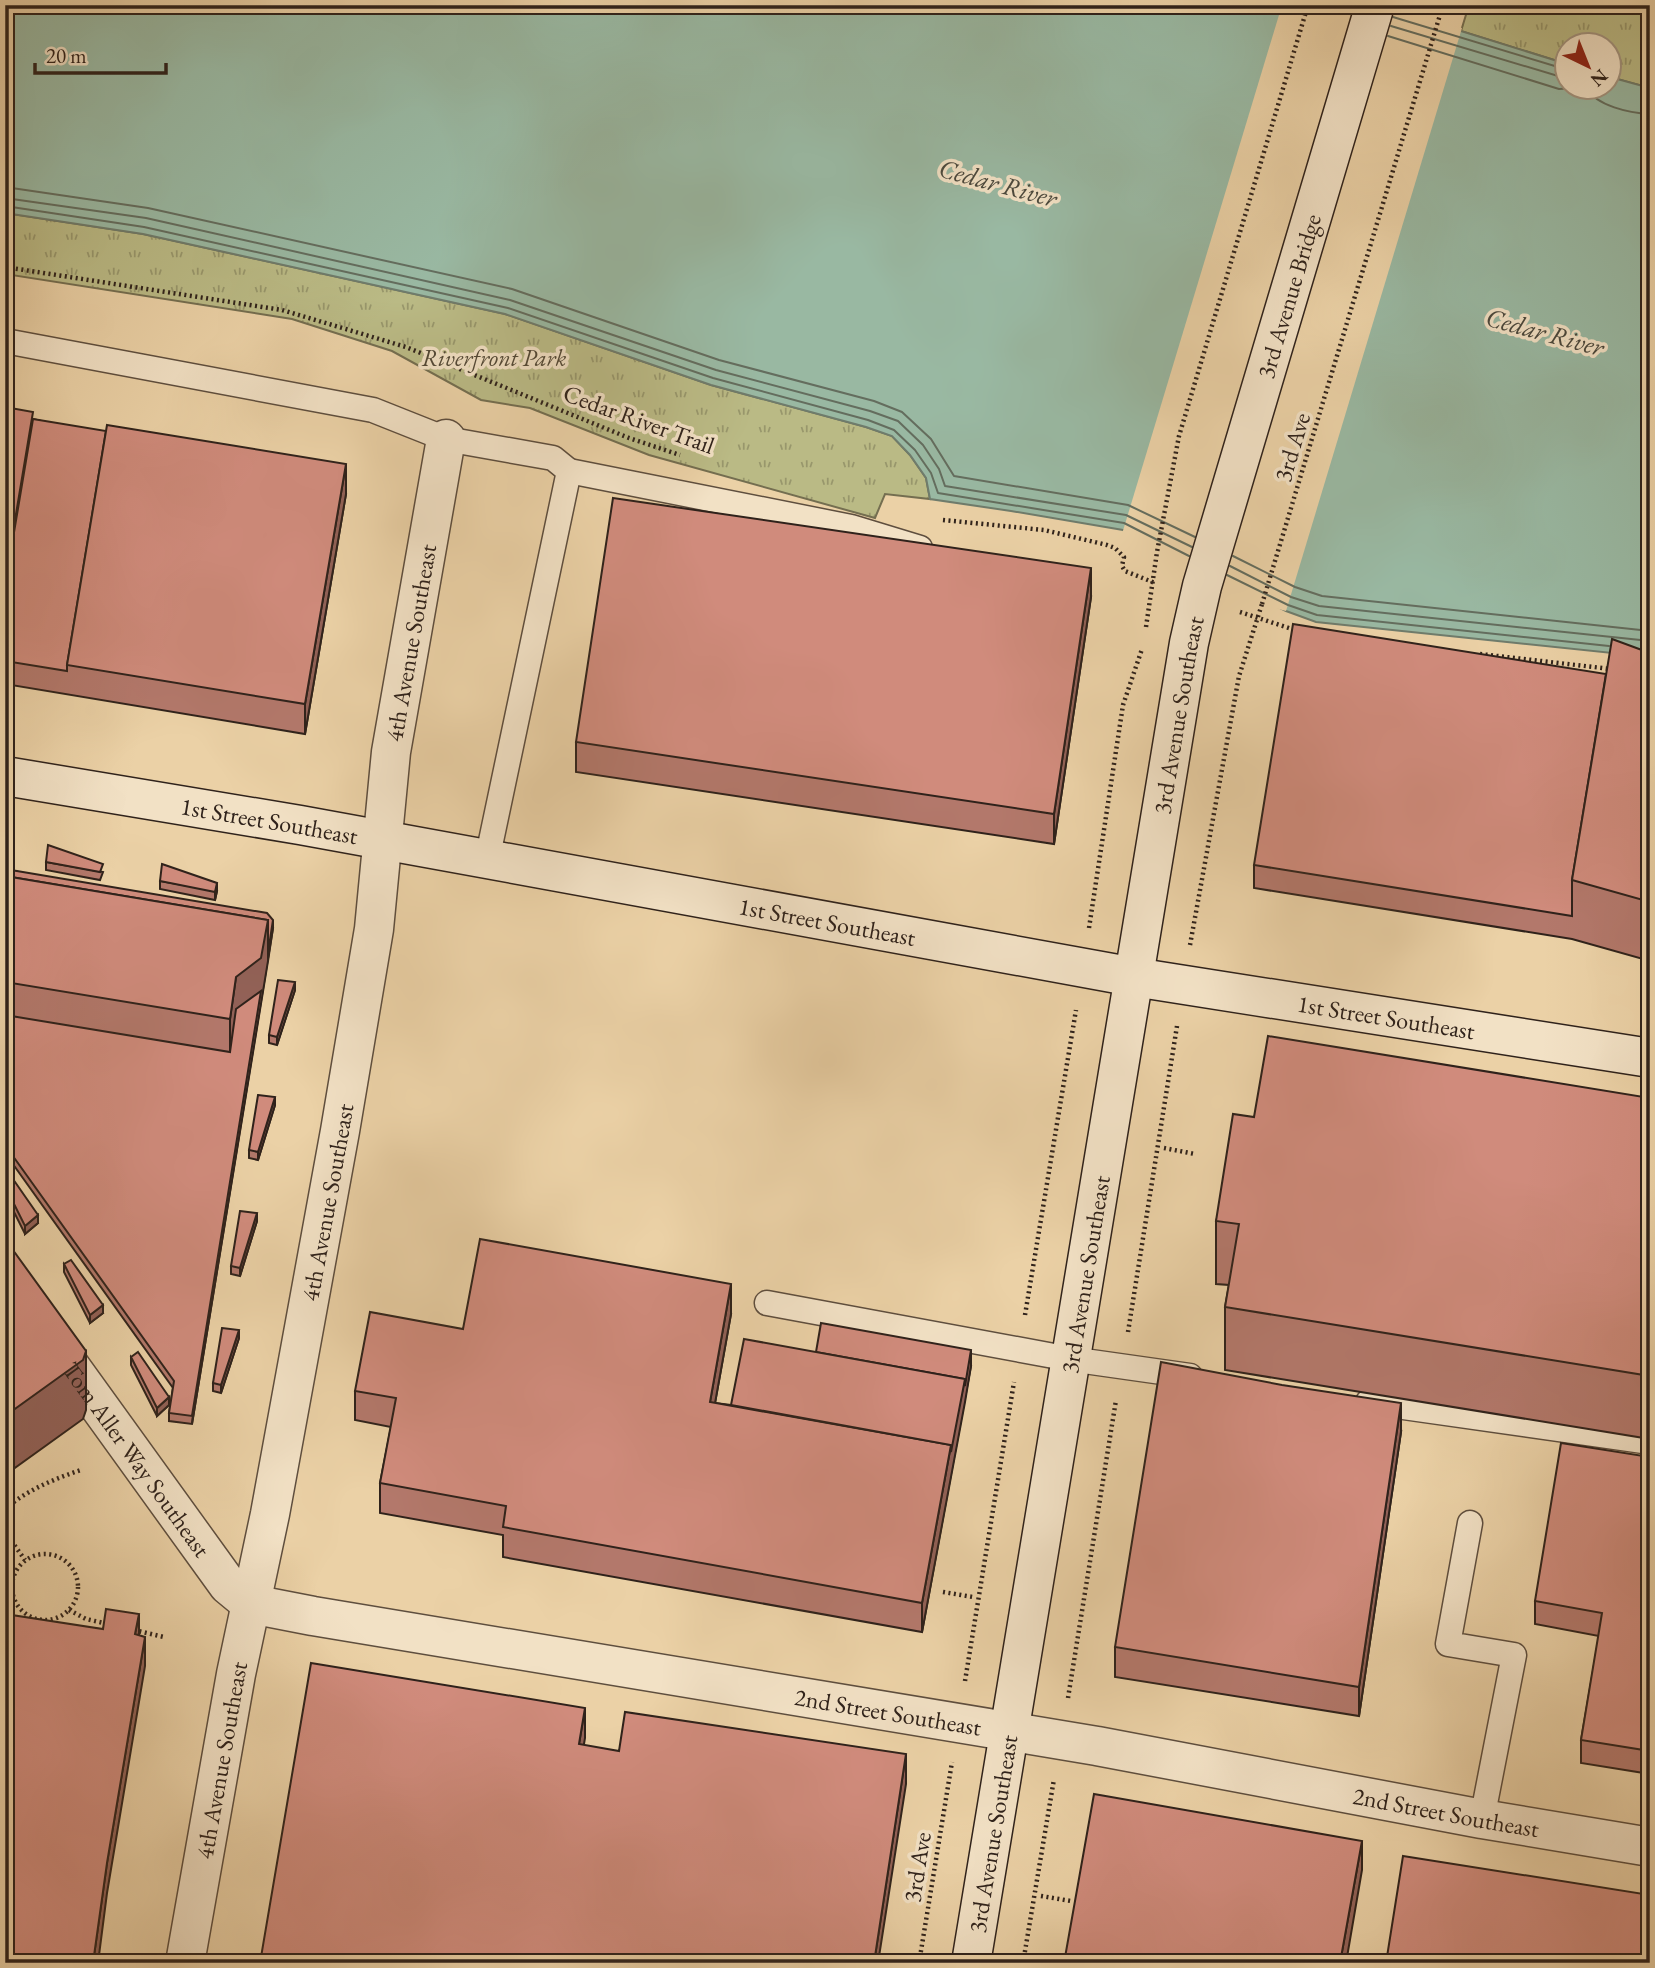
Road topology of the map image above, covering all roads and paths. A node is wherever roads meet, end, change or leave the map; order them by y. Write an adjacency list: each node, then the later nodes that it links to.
1 (1308, 5): 11 (path)
2 (1375, 5): 12 (street, 3rd Avenue Bridge)
3 (1443, 5): 14 (path, 3rd Ave, bridge)
4 (5, 267): 7 (path, Cedar River Trail)
5 (5, 341): 6 (lane)
6 (446, 439): 8 (lane); 21 (street, 4th Avenue Southeast)
7 (686, 456)
8 (566, 481): 10 (lane); 23 (lane)
9 (936, 518): 11 (path)
10 (939, 554)
11 (1154, 583): 12 (path); 15 (path)
12 (1184, 586): 25 (street, 3rd Avenue Southeast)
13 (1234, 610): 14 (path)
14 (1257, 617): 16 (path); 24 (path, 3rd Ave)
15 (1146, 628)
16 (1297, 630)
17 (1144, 640): 22 (path)
18 (1475, 654): 19 (path)
19 (1622, 671)
20 (5, 776): 21 (street, 1st Street Southeast)
21 (382, 841): 23 (street, 1st Street Southeast); 42 (street, 4th Avenue Southeast)
22 (1102, 852)
23 (487, 860): 25 (street, 1st Street Southeast)
24 (1197, 904)
25 (1134, 977): 26 (street, 1st Street Southeast); 31 (street, 3rd Avenue Southeast)
26 (1650, 1058)
27 (1164, 1148): 28 (path)
28 (1195, 1154)
29 (5, 1276): 42 (street, Tom Aller Way Southeast)
30 (766, 1303): 31 (lane)
31 (1070, 1359): 32 (lane); 47 (street, 3rd Avenue Southeast)
32 (1213, 1379)
33 (1350, 1399): 34 (lane)
34 (1650, 1442)
35 (81, 1469): 36 (path)
36 (5, 1509)
37 (1469, 1523): 49 (lane)
38 (5, 1532): 39 (path)
39 (25, 1560): 43 (path); 43 (path)
40 (943, 1592): 41 (path)
41 (973, 1597)
42 (251, 1604): 47 (street, 2nd Street Southeast); 54 (street, 4th Avenue Southeast)
43 (69, 1610): 44 (path)
44 (115, 1626)
45 (127, 1628): 46 (path)
46 (164, 1637)
47 (1010, 1731): 49 (street, 2nd Street Southeast); 56 (street, 3rd Avenue Southeast)
48 (950, 1777): 55 (path, 3rd Ave)
49 (1482, 1819): 51 (street, 2nd Street Southeast)
50 (1046, 1826): 57 (path)
51 (1650, 1847)
52 (1041, 1896): 53 (path)
53 (1071, 1901)
54 (185, 1963)
55 (919, 1963)
56 (971, 1963)
57 (1023, 1963)

